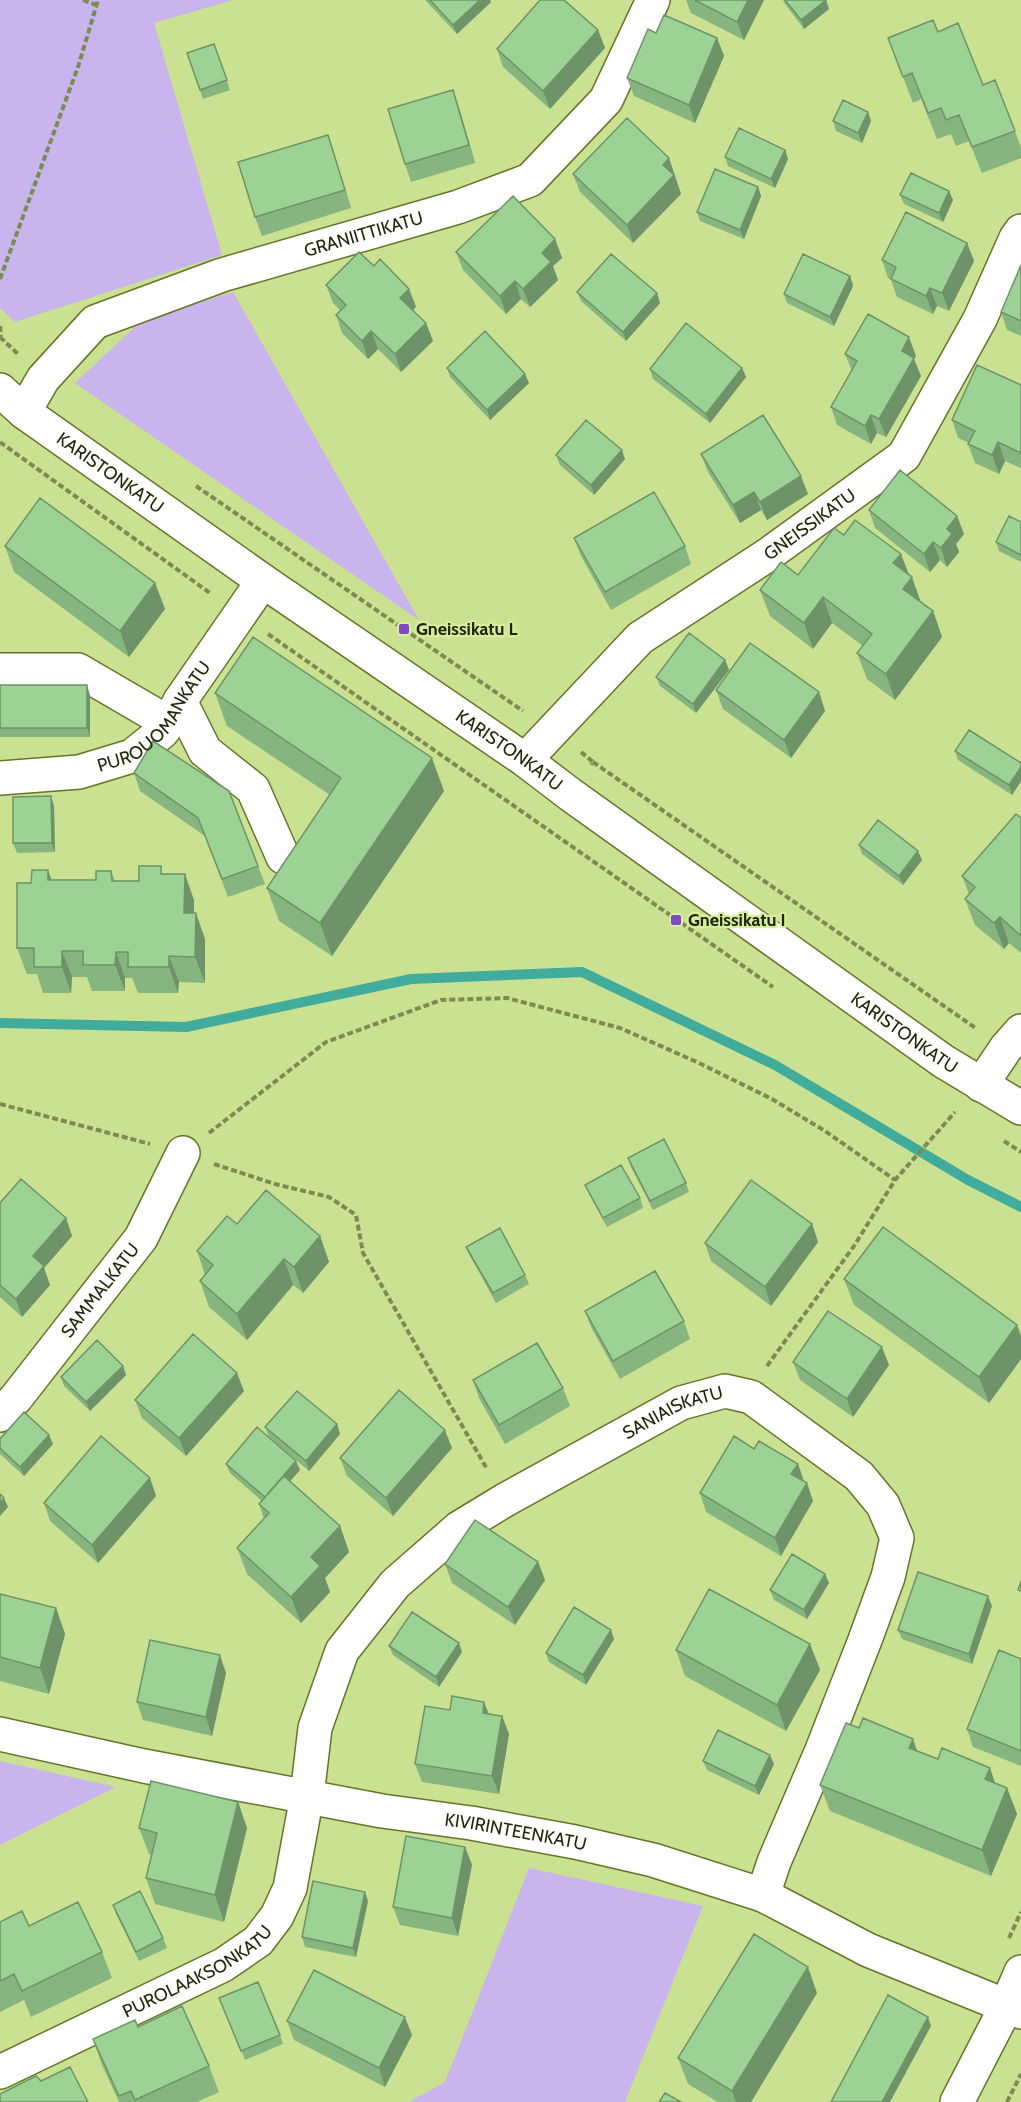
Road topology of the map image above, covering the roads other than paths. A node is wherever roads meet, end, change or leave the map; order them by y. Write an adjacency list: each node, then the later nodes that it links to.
1 (653, 0): 4 (street, GRANIITTIKATU)
2 (1021, 231): 8 (street, GNEISSIKATU)
3 (0, 390): 4 (street, KARISTONKATU)
4 (24, 412): 5 (street, KARISTONKATU)
5 (263, 581): 7 (street, PUROUOMANKATU); 8 (street, KARISTONKATU)
6 (0, 670): 7 (street)
7 (174, 712): 9 (street, PUROUOMANKATU); 10 (street)
8 (525, 759): 12 (street, KARISTONKATU)
9 (0, 778)
10 (283, 857)
11 (1013, 1039): 12 (street)
12 (981, 1085): 13 (street, KARISTONKATU)
13 (1021, 1108)
14 (183, 1154): 15 (street, SAMMALKATU)
15 (0, 1415)
16 (0, 1734): 17 (street, KIVIRINTEENKATU)
17 (307, 1796): 18 (street, KIVIRINTEENKATU); 18 (street, SANIAISKATU); 21 (street, PUROLAAKSONKATU)
18 (763, 1895): 20 (street, KIVIRINTEENKATU)
19 (1021, 1972): 20 (street)
20 (1014, 2009): 22 (street)
21 (0, 2072)
22 (957, 2102)

